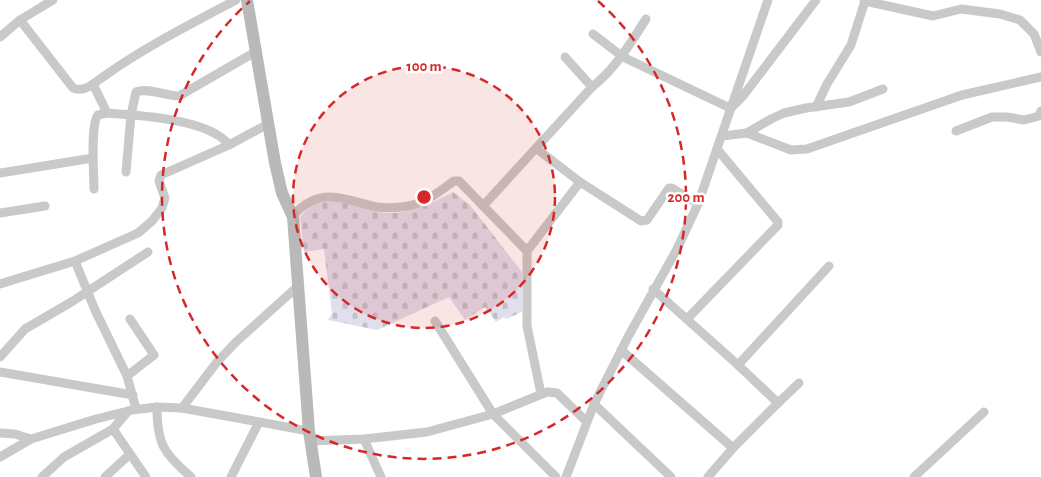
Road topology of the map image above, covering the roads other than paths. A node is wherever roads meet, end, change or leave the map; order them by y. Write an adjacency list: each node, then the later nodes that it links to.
1 (53, 0): 8 (street)
2 (236, 0): 16 (street)
3 (248, 0): 11 (street)
4 (768, 0): 20 (street)
5 (816, 0): 20 (street)
6 (864, 1): 12 (street); 19 (street)
7 (646, 19): 14 (street)
8 (20, 20): 10 (street); 16 (street)
9 (593, 34): 14 (street)
10 (0, 36)
11 (257, 51): 23 (street); 24 (street)
12 (1041, 52)
13 (565, 56): 17 (street)
14 (622, 56): 17 (street); 20 (street)
15 (1041, 77): 26 (street)
16 (93, 84): 22 (street)
17 (592, 87): 30 (street)
18 (883, 89): 19 (street)
19 (816, 107): 26 (street)
20 (730, 108): 27 (street)
21 (1041, 111): 25 (street)
22 (107, 113): 23 (street); 31 (street)
23 (131, 115): 28 (street); 32 (street)
24 (268, 124): 28 (street); 40 (street)
25 (956, 131)
26 (747, 133): 27 (street)
27 (722, 136): 29 (street)
28 (229, 145): 43 (street)
29 (717, 149): 36 (street); 49 (street)
30 (537, 150): 34 (street); 38 (street)
31 (93, 158): 33 (street); 35 (street)
32 (126, 172)
33 (0, 173)
34 (580, 182): 36 (street); 42 (street)
35 (94, 189)
36 (698, 204): 47 (street)
37 (45, 206): 39 (street)
38 (484, 206): 40 (street); 42 (street)
39 (0, 213)
40 (293, 217): 46 (street)
41 (148, 252): 48 (street)
42 (527, 252): 58 (street)
43 (75, 261): 45 (street); 48 (street)
44 (829, 266): 54 (street)
45 (0, 284)
46 (297, 287): 63 (street); 71 (street)
47 (654, 289): 49 (street); 52 (street)
48 (88, 292): 53 (street); 56 (street)
49 (687, 319): 54 (street)
50 (130, 320): 56 (street)
51 (435, 321): 66 (street)
52 (622, 350): 61 (street); 74 (street)
53 (0, 357)
54 (738, 365): 60 (street)
55 (0, 372): 59 (street)
56 (127, 376): 59 (street)
57 (798, 383): 60 (street)
58 (541, 394): 66 (street); 67 (street)
59 (133, 396): 64 (street)
60 (778, 403): 74 (street)
61 (594, 404): 67 (street); 77 (street)
62 (156, 407): 63 (street); 64 (street); 81 (street)
63 (182, 408): 68 (street)
64 (132, 410): 69 (street); 73 (street)
65 (984, 412): 88 (street)
66 (493, 414): 72 (street); 85 (street)
67 (586, 421): 86 (street)
68 (259, 422): 71 (street); 82 (street)
69 (113, 430): 75 (street); 78 (street)
70 (0, 433): 73 (street)
71 (310, 436): 72 (street); 83 (street)
72 (364, 439): 84 (street)
73 (31, 440): 76 (street)
74 (733, 448): 87 (street)
75 (130, 454): 79 (street); 80 (street)
76 (0, 457)
77 (667, 475)
78 (42, 477)
79 (105, 477)
80 (146, 477)
81 (191, 477)
82 (231, 477)
83 (316, 477)
84 (381, 477)
85 (556, 477)
86 (566, 477)
87 (708, 477)
88 (914, 477)

